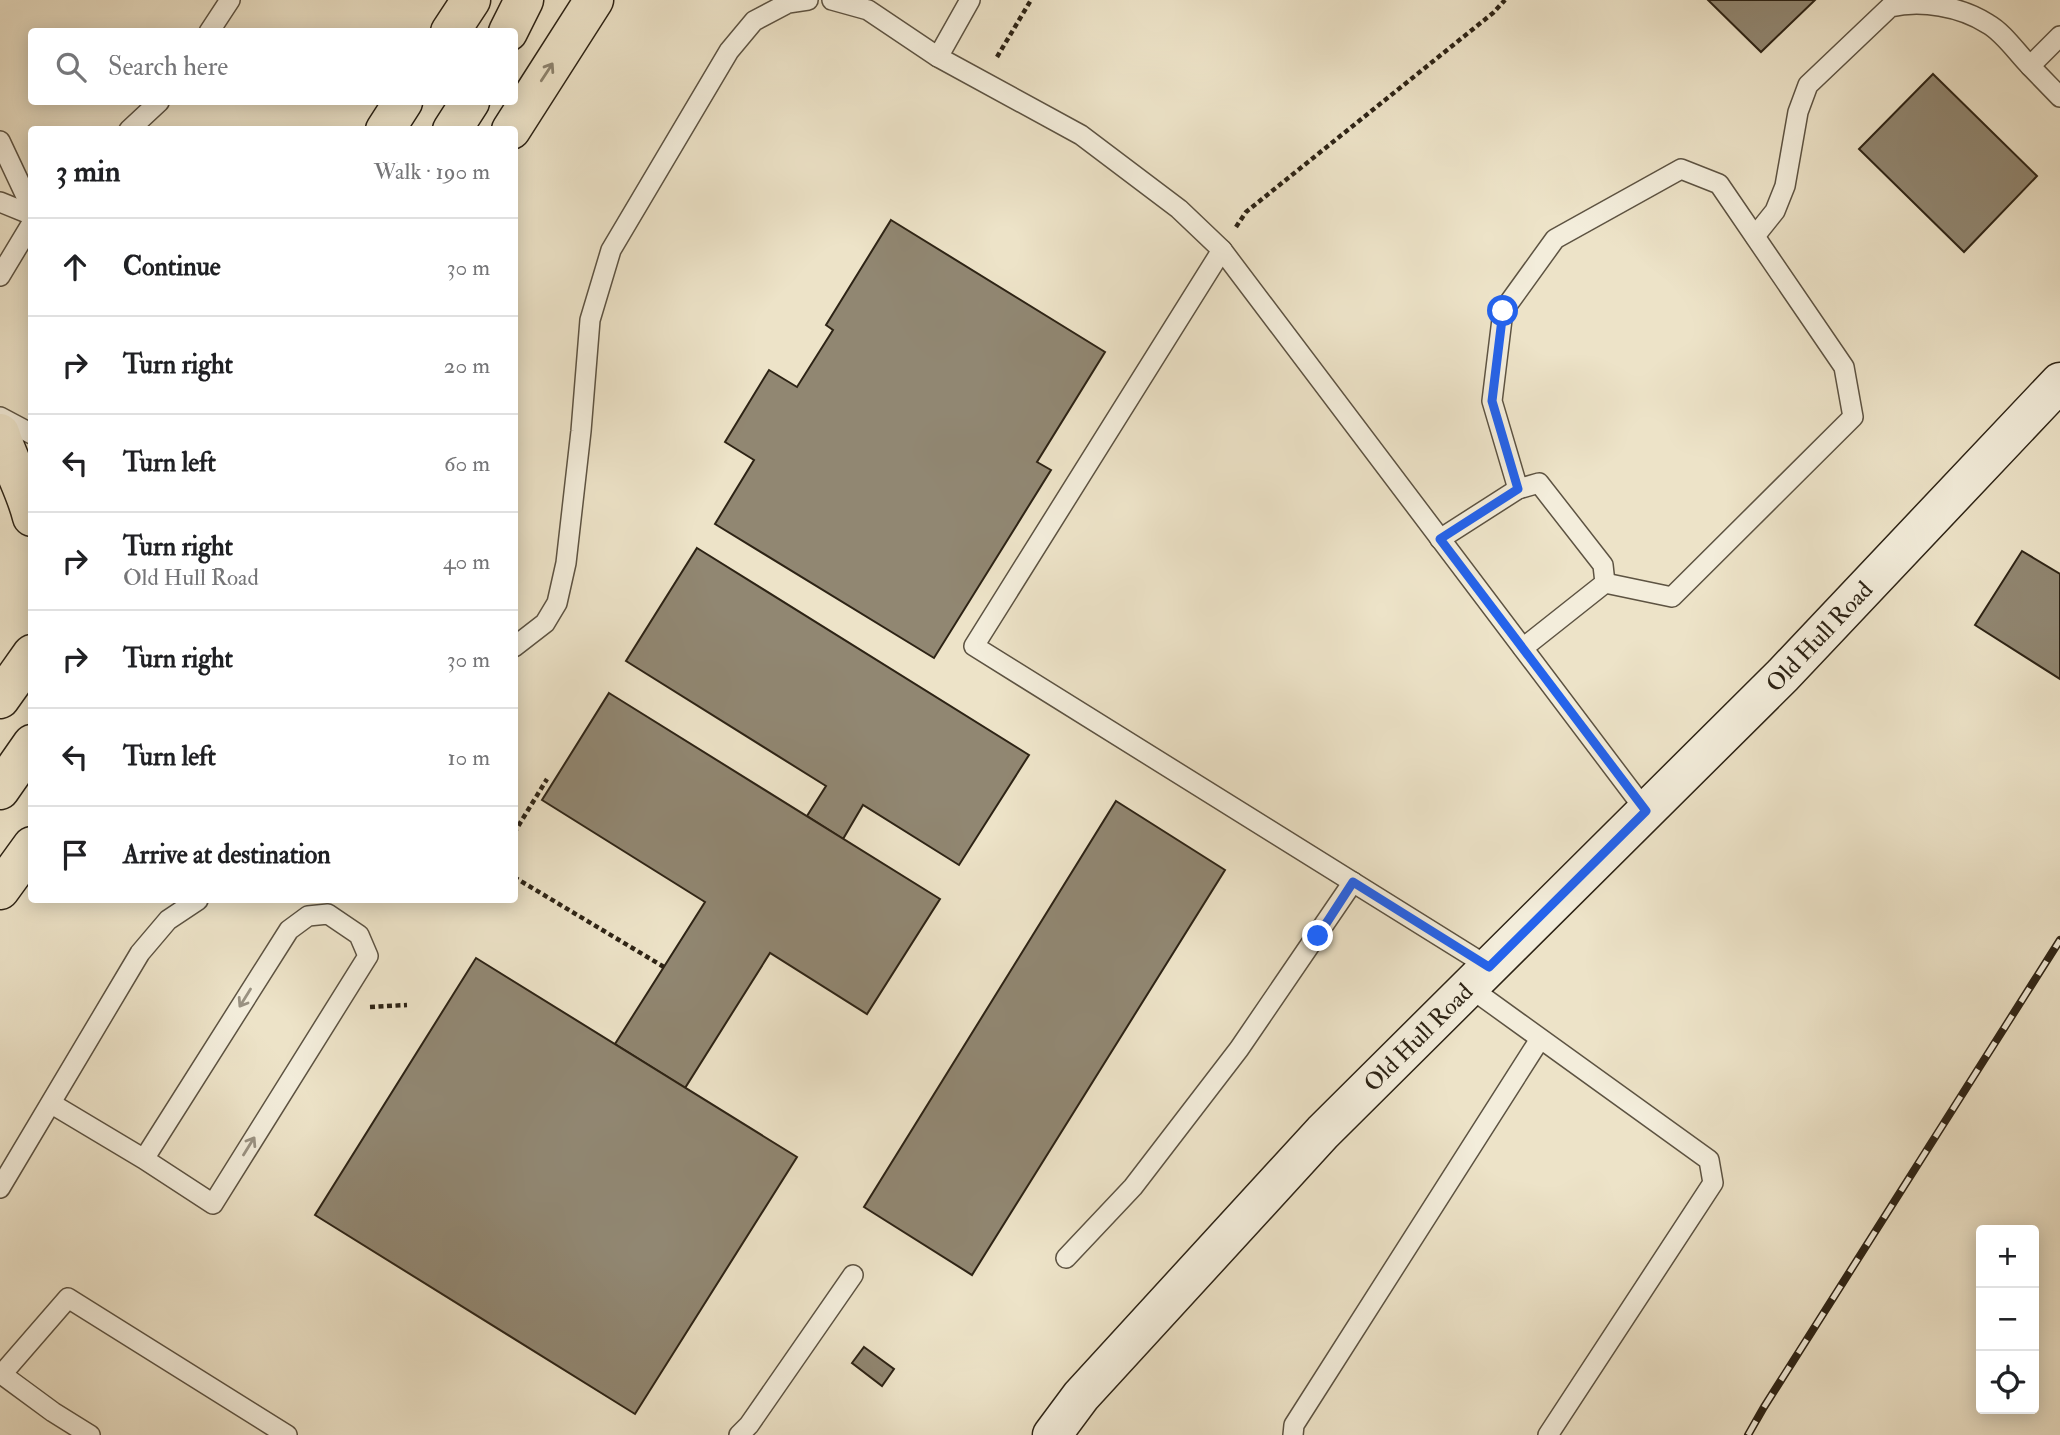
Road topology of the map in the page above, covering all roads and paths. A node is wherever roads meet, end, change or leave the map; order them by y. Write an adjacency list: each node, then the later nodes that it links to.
1 (230, 0): 10 (lane)
2 (471, 0): 11 (highway)
3 (524, 0): 12 (highway)
4 (594, 0): 24 (highway, one-way to 4)
5 (808, 0): 41 (lane)
6 (832, 0): 14 (lane)
7 (970, 0): 14 (lane)
8 (1031, 0): 15 (path)
9 (1505, 0): 31 (path)
10 (212, 28)
11 (453, 28)
12 (510, 28)
13 (2060, 36): 16 (lane)
14 (938, 57): 31 (lane)
15 (997, 58)
16 (2030, 66): 17 (lane); 30 (lane)
17 (2060, 97)
18 (156, 105): 21 (lane)
19 (401, 105): 22 (highway)
20 (468, 105): 23 (highway)
21 (133, 126)
22 (388, 126)
23 (455, 126)
24 (513, 126)
25 (0, 141): 26 (lane)
26 (28, 200)
27 (0, 202): 28 (lane)
28 (28, 213)
29 (28, 230): 32 (lane)
30 (1755, 236): 37 (lane); 40 (lane)
31 (1222, 250): 39 (lane); 52 (lane)
32 (0, 276)
33 (2060, 382): 48 (main road, Old Hull Road)
34 (0, 417): 35 (lane)
35 (28, 432)
36 (0, 433): 38 (highway)
37 (1518, 489): 39 (lane); 40 (lane)
38 (28, 506)
39 (1440, 539): 42 (lane)
40 (1605, 583): 42 (lane)
41 (518, 644)
42 (1523, 648): 48 (lane)
43 (28, 660): 44 (highway)
44 (0, 699)
45 (28, 750): 47 (highway)
46 (547, 779): 49 (path)
47 (0, 790)
48 (1646, 811): 56 (main road, Old Hull Road)
49 (518, 826)
50 (28, 852): 53 (highway)
51 (518, 879): 55 (path)
52 (1353, 882): 56 (lane); 61 (lane)
53 (0, 890)
54 (193, 903): 58 (lane)
55 (664, 967)
56 (1479, 977): 57 (lane); 67 (main road, Old Hull Road)
57 (1540, 1039): 68 (lane); 69 (lane)
58 (52, 1104): 59 (lane); 60 (lane)
59 (145, 1159): 59 (lane, one-way to 59)
60 (0, 1188)
61 (1066, 1258)
62 (853, 1275): 66 (lane)
63 (1, 1373): 64 (lane); 65 (lane)
64 (90, 1435)
65 (287, 1435)
66 (739, 1435)
67 (1052, 1435)
68 (1293, 1435)
69 (1548, 1435)

